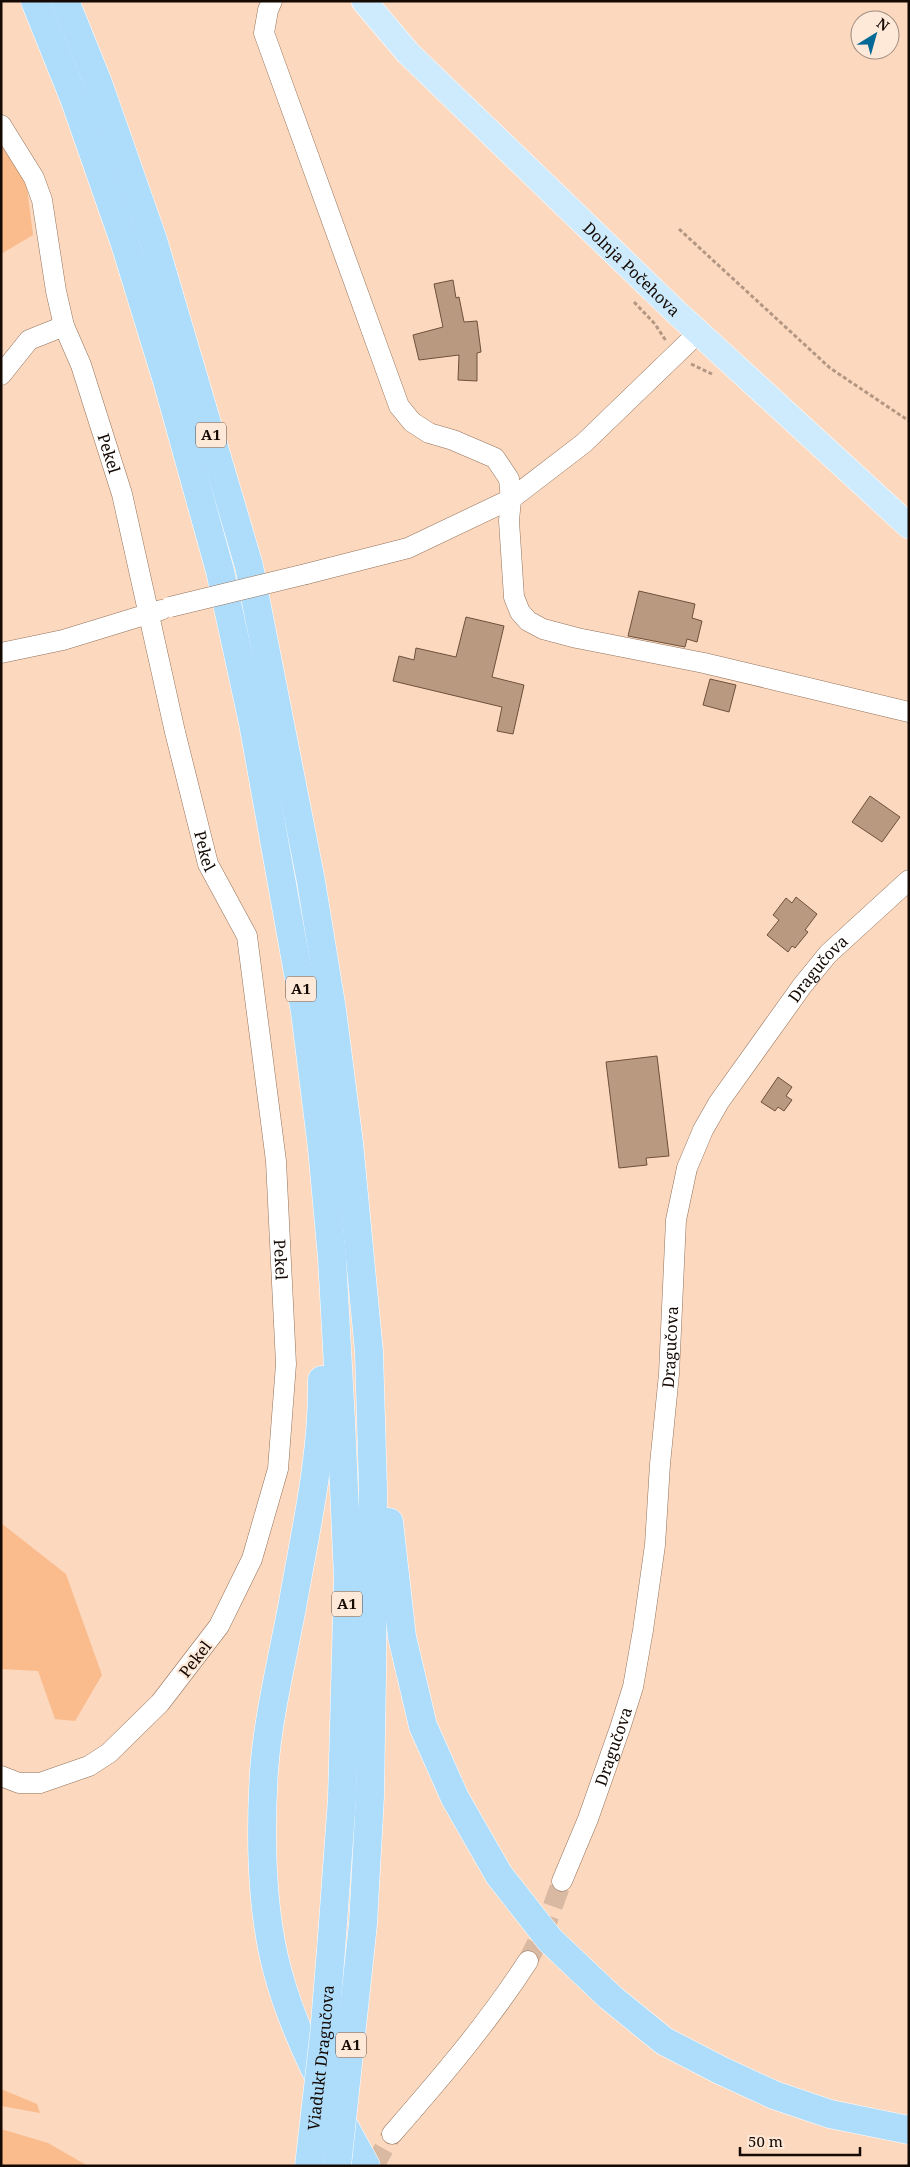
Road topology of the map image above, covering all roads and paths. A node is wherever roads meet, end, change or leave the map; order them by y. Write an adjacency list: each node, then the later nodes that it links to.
1 (35, 1): 17 (highway, A1)
2 (65, 1): 18 (highway, A1)
3 (272, 1): 11 (street)
4 (364, 1): 8 (main road, Dolnja Počehova)
5 (1, 125): 7 (street, Pekel)
6 (679, 229): 10 (path)
7 (64, 326): 9 (street); 13 (street, Pekel)
8 (698, 332): 11 (street); 12 (main road, Dolnja Počehova)
9 (1, 375)
10 (909, 421)
11 (510, 500): 13 (street, bridge); 15 (street)
12 (909, 526)
13 (149, 614): 14 (street); 19 (street, Pekel)
14 (1, 653)
15 (909, 712)
16 (909, 880): 20 (street, Dragučova)
17 (332, 1258): 24 (highway, Viadukt Dragučova / A1, bridge); 26 (highway)
18 (368, 1352): 22 (highway); 25 (highway, Viadukt Dragučova / A1, bridge)
19 (1, 1776)
20 (562, 1880)
21 (528, 1961): 23 (street)
22 (909, 2130)
23 (392, 2134)
24 (309, 2166)
25 (337, 2166)
26 (366, 2166)

